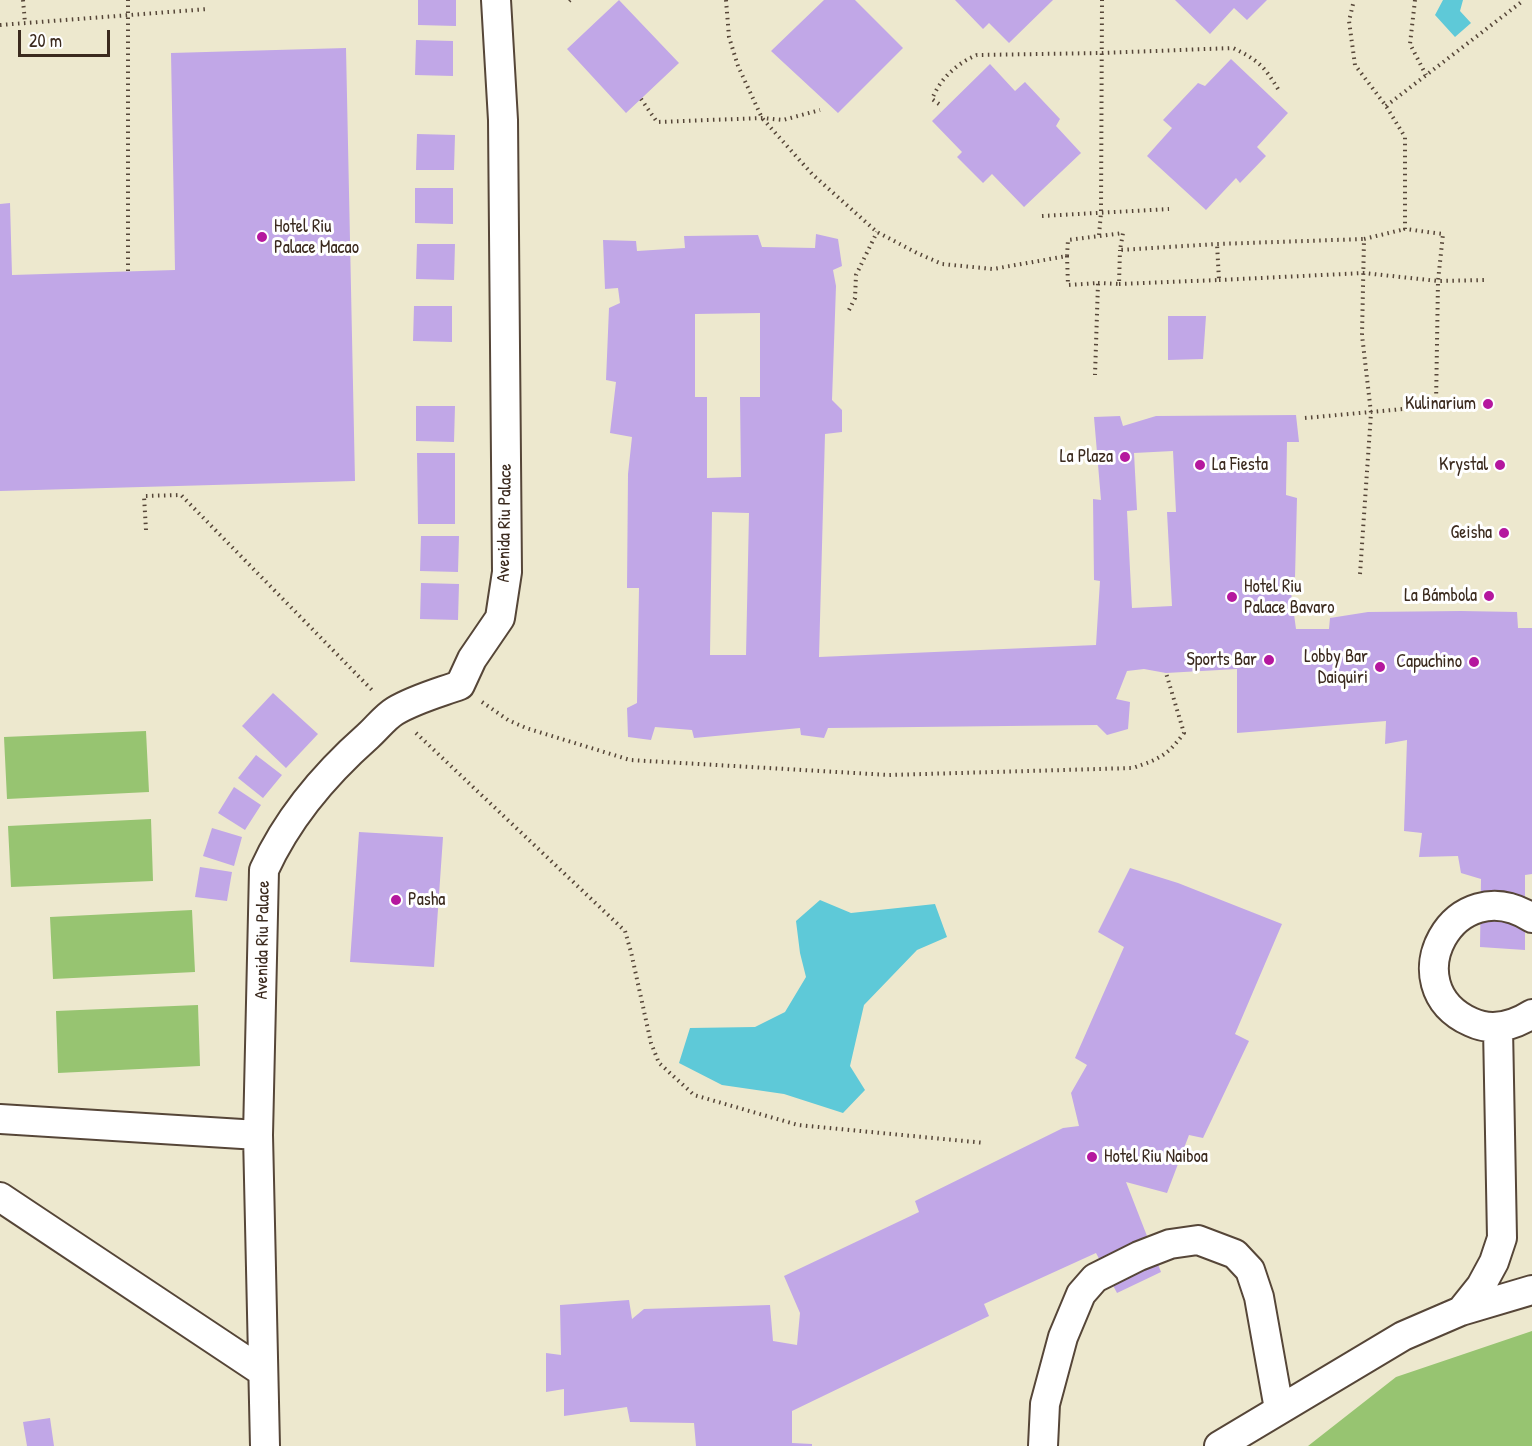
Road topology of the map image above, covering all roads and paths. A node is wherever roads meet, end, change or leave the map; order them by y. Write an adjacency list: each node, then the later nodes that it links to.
1 (23, 0): 11 (path)
2 (128, 0): 10 (path)
3 (496, 0): 47 (street, Avenida Riu Palace)
4 (726, 0): 22 (path)
5 (1102, 0): 13 (path)
6 (1354, 0): 20 (path)
7 (1415, 0): 16 (path)
8 (1524, 0): 16 (path)
9 (208, 9): 10 (path)
10 (129, 16): 11 (path); 33 (path)
11 (25, 23): 12 (path)
12 (0, 25)
13 (1102, 53): 14 (path); 17 (path); 24 (path)
14 (1016, 54): 15 (path); 19 (path)
15 (1006, 55)
16 (1426, 75): 20 (path)
17 (1278, 89)
18 (641, 99): 22 (path)
19 (939, 104)
20 (1386, 106): 26 (path)
21 (820, 110): 22 (path)
22 (762, 118): 27 (path)
23 (1169, 209): 24 (path)
24 (1101, 213): 25 (path); 28 (path)
25 (1042, 216)
26 (1405, 229): 29 (path); 36 (path)
27 (877, 232): 32 (path); 40 (path)
28 (1100, 235): 31 (path); 32 (path)
29 (1364, 239): 30 (path); 34 (path)
30 (1217, 244): 31 (path); 35 (path)
31 (1120, 250): 39 (path)
32 (1067, 256): 38 (path)
33 (128, 271)
34 (1364, 273): 35 (path); 36 (path); 42 (path)
35 (1218, 280): 39 (path)
36 (1438, 280): 37 (path); 42 (path)
37 (1487, 280)
38 (1098, 283): 39 (path); 41 (path)
39 (1119, 284)
40 (849, 310)
41 (1095, 375)
42 (1371, 413): 43 (path); 45 (path)
43 (1305, 418)
44 (146, 530): 48 (path)
45 (1360, 574)
46 (1166, 673): 47 (path)
47 (460, 686): 48 (street, Avenida Riu Palace)
48 (394, 712): 53 (street, Avenida Riu Palace); 54 (path)
49 (1532, 918): 51 (street)
50 (1532, 1014): 51 (street)
51 (1498, 1028): 57 (street)
52 (0, 1119): 53 (street)
53 (258, 1135): 58 (street, Avenida Riu Palace)
54 (985, 1143)
55 (0, 1197): 58 (street)
56 (1532, 1290): 57 (street)
57 (1461, 1311): 59 (street)
58 (263, 1372): 60 (street, Avenida Riu Palace)
59 (1279, 1409): 61 (street); 62 (street)
60 (265, 1446)
61 (1043, 1446)
62 (1219, 1446)

